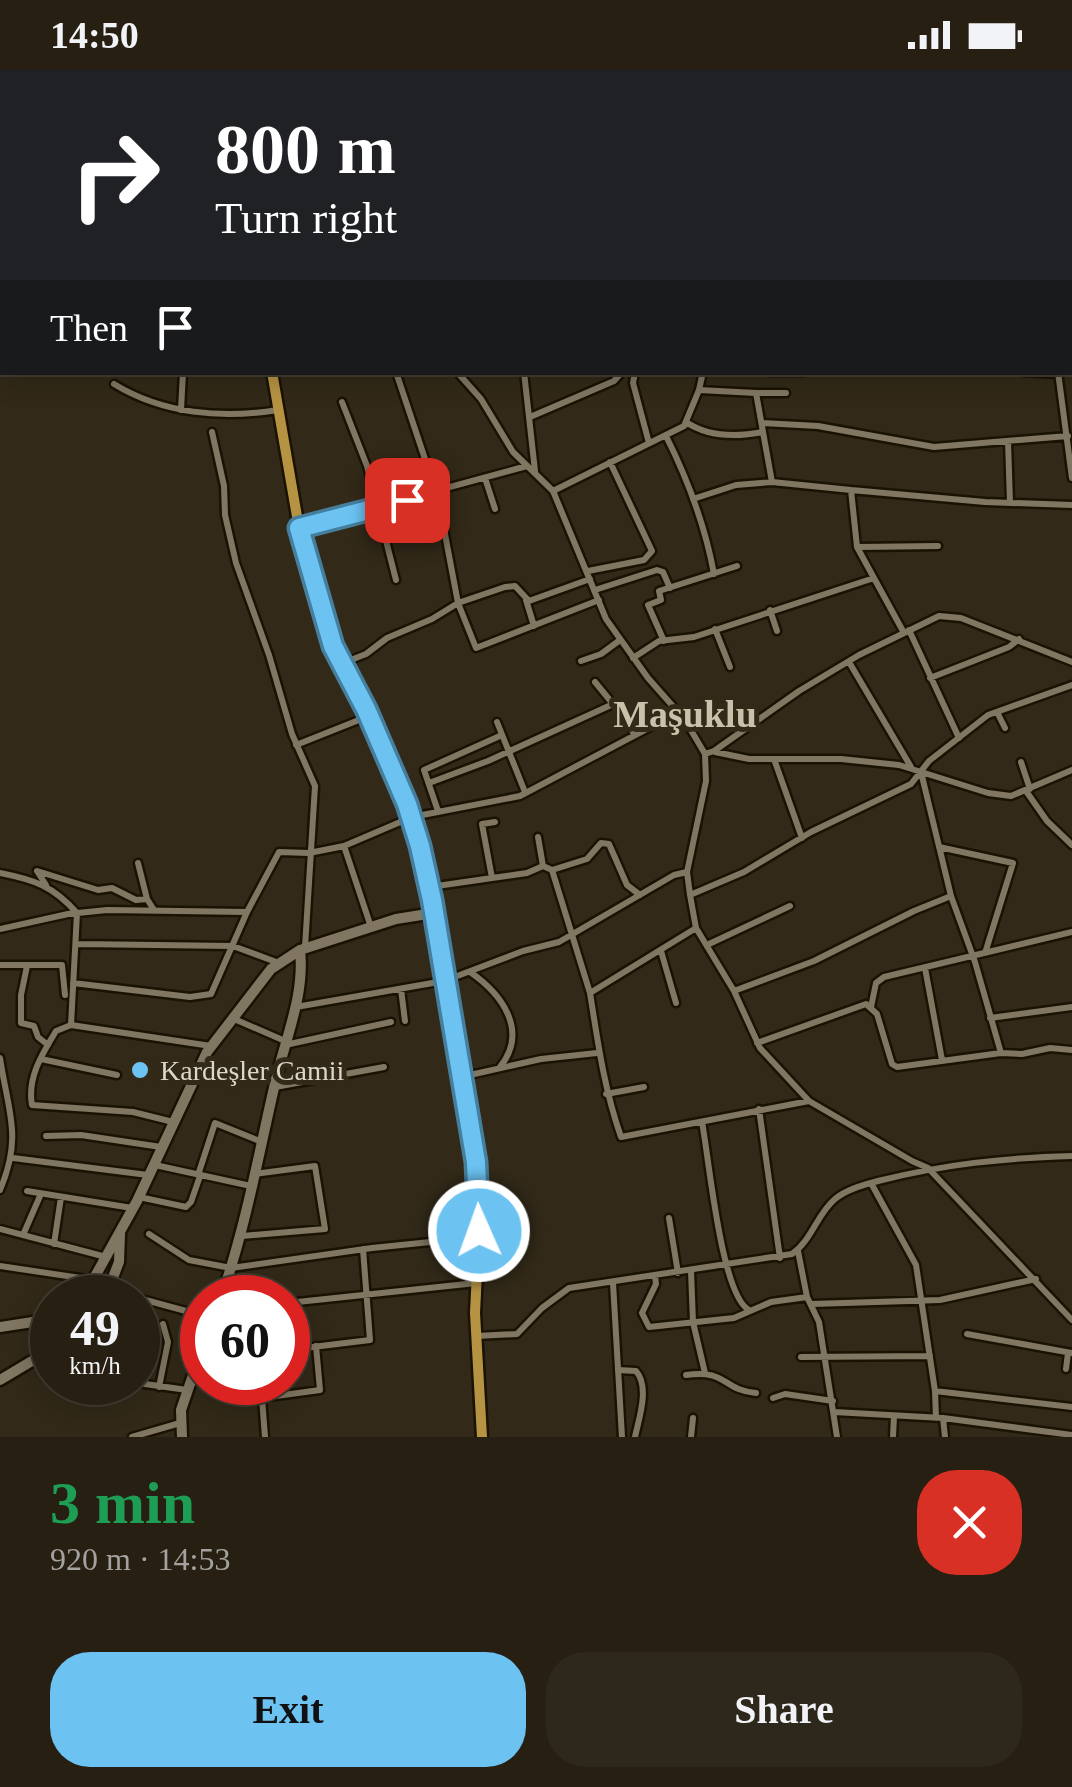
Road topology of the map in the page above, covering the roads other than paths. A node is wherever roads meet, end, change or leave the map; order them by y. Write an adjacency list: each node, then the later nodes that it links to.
1 (376, 70): 2 (street)
2 (392, 70)
3 (183, 375): 17 (street)
4 (273, 375): 18 (main road)
5 (397, 375): 36 (street)
6 (460, 375): 29 (street)
7 (524, 375): 19 (street)
8 (619, 375): 19 (street)
9 (634, 375): 26 (street)
10 (702, 375): 13 (street)
11 (1058, 375): 24 (street)
12 (114, 384): 17 (street)
13 (699, 390): 14 (street); 20 (street)
14 (756, 393): 15 (street); 21 (street)
15 (786, 393)
16 (342, 402): 40 (street)
17 (181, 410): 18 (street)
18 (279, 410): 42 (main road)
19 (530, 417): 30 (street)
20 (686, 422): 21 (street); 23 (street)
21 (763, 428): 25 (street); 33 (street)
22 (212, 432): 81 (street)
23 (666, 436): 26 (street); 37 (street)
24 (1068, 436): 25 (street); 28 (street)
25 (1008, 441): 38 (street)
26 (649, 442): 27 (street)
27 (610, 462): 35 (street); 47 (street)
28 (1071, 462): 32 (street)
29 (526, 466): 30 (street); 31 (street)
30 (540, 475): 35 (street)
31 (485, 478): 36 (street); 41 (street)
32 (1072, 478)
33 (772, 482): 34 (street); 37 (street)
34 (851, 490): 38 (street); 44 (street)
35 (553, 491): 47 (street)
36 (436, 492): 40 (street); 54 (street)
37 (693, 500): 46 (street)
38 (1010, 503): 39 (street)
39 (1072, 505)
40 (378, 508): 42 (street); 49 (street)
41 (495, 509)
42 (299, 528): 67 (main road)
43 (938, 546): 44 (street)
44 (857, 547): 48 (street)
45 (737, 566): 46 (street)
46 (714, 574): 50 (street)
47 (589, 575): 51 (street); 52 (street)
48 (874, 578): 55 (street); 59 (street)
49 (396, 580)
50 (670, 588): 51 (street); 61 (street)
51 (595, 590): 53 (street)
52 (526, 600): 54 (street); 56 (street)
53 (599, 600): 56 (street); 60 (street)
54 (458, 603): 56 (street); 67 (street)
55 (770, 610): 57 (street); 58 (street)
56 (534, 626)
57 (715, 629): 61 (street); 68 (street)
58 (777, 631)
59 (907, 632): 62 (street); 65 (street); 69 (street)
60 (620, 640): 63 (street); 64 (street)
61 (664, 640): 63 (street)
62 (1019, 640): 66 (street); 69 (street)
63 (633, 658): 74 (street)
64 (582, 661)
65 (848, 662): 83 (street); 86 (street)
66 (1072, 662)
67 (342, 664): 75 (main road)
68 (730, 667)
69 (930, 678): 80 (street)
70 (595, 682): 72 (street)
71 (1072, 685): 73 (street)
72 (611, 705): 79 (street); 82 (street)
73 (996, 712): 77 (street); 80 (street)
74 (676, 713): 79 (street); 83 (street)
75 (369, 716): 81 (street); 93 (main road)
76 (497, 722): 78 (street)
77 (1004, 728)
78 (502, 735): 82 (street); 89 (street)
79 (634, 736): 91 (street)
80 (959, 738): 87 (street)
81 (296, 745): 100 (street)
82 (510, 752): 89 (street); 91 (street)
83 (709, 753): 84 (street); 104 (street)
84 (774, 759): 86 (street); 96 (street)
85 (1021, 762): 90 (street)
86 (911, 768): 87 (street)
87 (921, 770): 90 (street); 96 (street); 99 (street)
88 (1072, 770): 90 (street)
89 (429, 783): 92 (street)
90 (1028, 790): 97 (street)
91 (525, 792): 92 (street)
92 (438, 811): 93 (street)
93 (412, 817): 98 (street); 107 (main road)
94 (494, 822): 106 (street)
95 (538, 837): 102 (street)
96 (802, 838): 109 (street)
97 (1072, 845)
98 (344, 846): 100 (street); 118 (street)
99 (939, 847): 111 (street); 127 (street)
100 (309, 854): 115 (street); 126 (street)
101 (138, 863): 112 (street)
102 (543, 866): 103 (street); 106 (street)
103 (552, 870): 110 (street); 122 (street)
104 (687, 872): 109 (street); 110 (street)
105 (0, 873): 108 (street)
106 (492, 878): 107 (street)
107 (430, 887): 117 (main road)
108 (48, 888): 112 (street); 116 (street)
109 (690, 895): 119 (street)
110 (640, 896): 122 (street)
111 (951, 896): 129 (street); 138 (street)
112 (146, 899): 114 (street)
113 (790, 906): 124 (street)
114 (155, 911): 115 (street); 116 (street)
115 (247, 912): 125 (street)
116 (77, 913): 120 (street); 123 (street)
117 (434, 913): 118 (main road); 135 (main road)
118 (372, 927): 126 (main road)
119 (696, 928): 124 (street); 128 (street)
120 (0, 929)
121 (1072, 932): 127 (street)
122 (571, 936): 134 (street); 139 (street)
123 (77, 944): 125 (street); 136 (street)
124 (708, 944): 138 (street)
125 (234, 946): 130 (street); 136 (street)
126 (302, 949): 130 (main road); 143 (main road)
127 (986, 950): 129 (street)
128 (661, 951): 139 (street); 142 (street)
129 (971, 954): 133 (street); 148 (street)
130 (280, 964): 147 (main road)
131 (0, 966): 132 (street)
132 (28, 966): 141 (street); 153 (street)
133 (925, 968): 145 (street); 161 (street)
134 (470, 972): 135 (street); 163 (street)
135 (444, 981): 137 (street); 165 (main road)
136 (73, 983): 141 (street)
137 (401, 989): 143 (street); 149 (street)
138 (734, 991): 152 (street)
139 (590, 993): 157 (street)
140 (55, 994): 141 (street)
141 (68, 995): 151 (street)
142 (676, 1003)
143 (296, 1007): 154 (main road)
144 (1072, 1007): 146 (street); 148 (street)
145 (871, 1008): 152 (street); 161 (street)
146 (1072, 1017)
147 (232, 1018): 154 (street); 155 (main road)
148 (990, 1018): 158 (street)
149 (406, 1021)
150 (391, 1022): 154 (street)
151 (71, 1025): 153 (street); 155 (street)
152 (757, 1043): 170 (street)
153 (48, 1044): 160 (street)
154 (285, 1044): 168 (main road)
155 (212, 1046): 172 (main road)
156 (1072, 1050): 158 (street)
157 (597, 1053): 163 (street); 169 (street)
158 (1001, 1053): 161 (street)
159 (0, 1058): 166 (street)
160 (41, 1059): 164 (street); 172 (street)
161 (942, 1060)
162 (384, 1067): 168 (street)
163 (500, 1068): 165 (street)
164 (117, 1074)
165 (460, 1077): 196 (main road)
166 (2, 1083): 178 (street)
167 (644, 1087): 169 (street)
168 (274, 1088): 175 (main road)
169 (606, 1094): 173 (street)
170 (809, 1101): 171 (street); 179 (street)
171 (759, 1109): 173 (street); 201 (street)
172 (173, 1122): 176 (main road)
173 (702, 1122): 203 (street)
174 (46, 1136): 176 (street)
175 (262, 1142): 182 (street); 183 (main road)
176 (161, 1146): 181 (main road)
177 (1072, 1156): 180 (street)
178 (13, 1158): 181 (street); 185 (street)
179 (915, 1167): 180 (street); 184 (street)
180 (928, 1168): 212 (street)
181 (150, 1170): 182 (street); 189 (main road)
182 (199, 1176): 183 (street); 189 (street)
183 (252, 1180): 195 (main road); 195 (street)
184 (871, 1182): 199 (street); 218 (street)
185 (0, 1190)
186 (27, 1192): 187 (street)
187 (40, 1196): 188 (street); 194 (street)
188 (60, 1197): 189 (street); 197 (street)
189 (136, 1203): 192 (main road)
190 (669, 1218): 206 (street)
191 (0, 1229): 194 (street)
192 (120, 1234): 200 (main road); 209 (main road)
193 (149, 1234): 204 (street)
194 (24, 1235): 197 (street)
195 (242, 1236): 204 (main road)
196 (478, 1237): 198 (street); 214 (main road)
197 (54, 1244): 200 (street)
198 (363, 1249): 204 (street); 215 (street)
199 (798, 1250): 201 (street); 216 (street)
200 (107, 1258): 208 (main road)
201 (780, 1258): 203 (street)
202 (0, 1266): 207 (street)
203 (725, 1266): 205 (street); 219 (street)
204 (232, 1268): 210 (main road)
205 (691, 1271): 206 (street); 222 (street)
206 (678, 1272): 211 (street)
207 (61, 1275)
208 (98, 1275)
209 (113, 1275)
210 (229, 1275)
211 (655, 1276): 213 (street); 222 (street)
212 (1036, 1280): 218 (street); 220 (street)
213 (613, 1282): 226 (street); 235 (street)
214 (476, 1283): 215 (street); 226 (main road)
215 (368, 1294): 217 (street); 227 (street)
216 (809, 1300): 218 (street); 219 (street); 232 (street)
217 (310, 1301)
218 (923, 1301): 230 (street)
219 (750, 1310): 222 (street)
220 (1072, 1320)
221 (30, 1322): 224 (main road)
222 (693, 1322): 236 (street)
223 (163, 1324): 239 (street)
224 (0, 1327)
225 (967, 1334): 229 (street)
226 (476, 1336): 259 (main road)
227 (316, 1346): 228 (street); 240 (street)
228 (310, 1347)
229 (1070, 1353): 234 (street)
230 (930, 1356): 232 (street); 241 (street)
231 (802, 1357): 232 (street)
232 (824, 1357): 244 (street)
233 (30, 1362): 238 (main road)
234 (1066, 1369)
235 (618, 1370): 253 (street); 260 (street)
236 (705, 1372): 237 (street); 242 (street)
237 (686, 1376)
238 (0, 1380)
239 (160, 1382)
240 (310, 1391)
241 (935, 1391): 247 (street); 251 (street)
242 (756, 1393)
243 (773, 1398): 244 (street)
244 (833, 1402): 248 (street)
245 (183, 1405): 252 (main road)
246 (262, 1405): 258 (street)
247 (1072, 1407)
248 (834, 1412): 249 (street); 262 (street)
249 (894, 1416): 251 (street); 263 (street)
250 (694, 1418): 261 (street)
251 (940, 1418): 254 (street); 264 (street)
252 (181, 1423): 256 (street); 257 (main road)
253 (622, 1435): 260 (street)
254 (1055, 1435): 255 (street)
255 (1072, 1435)
256 (132, 1437)
257 (182, 1437)
258 (264, 1437)
259 (482, 1437)
260 (634, 1437)
261 (691, 1437)
262 (837, 1437)
263 (893, 1437)
264 (945, 1437)

